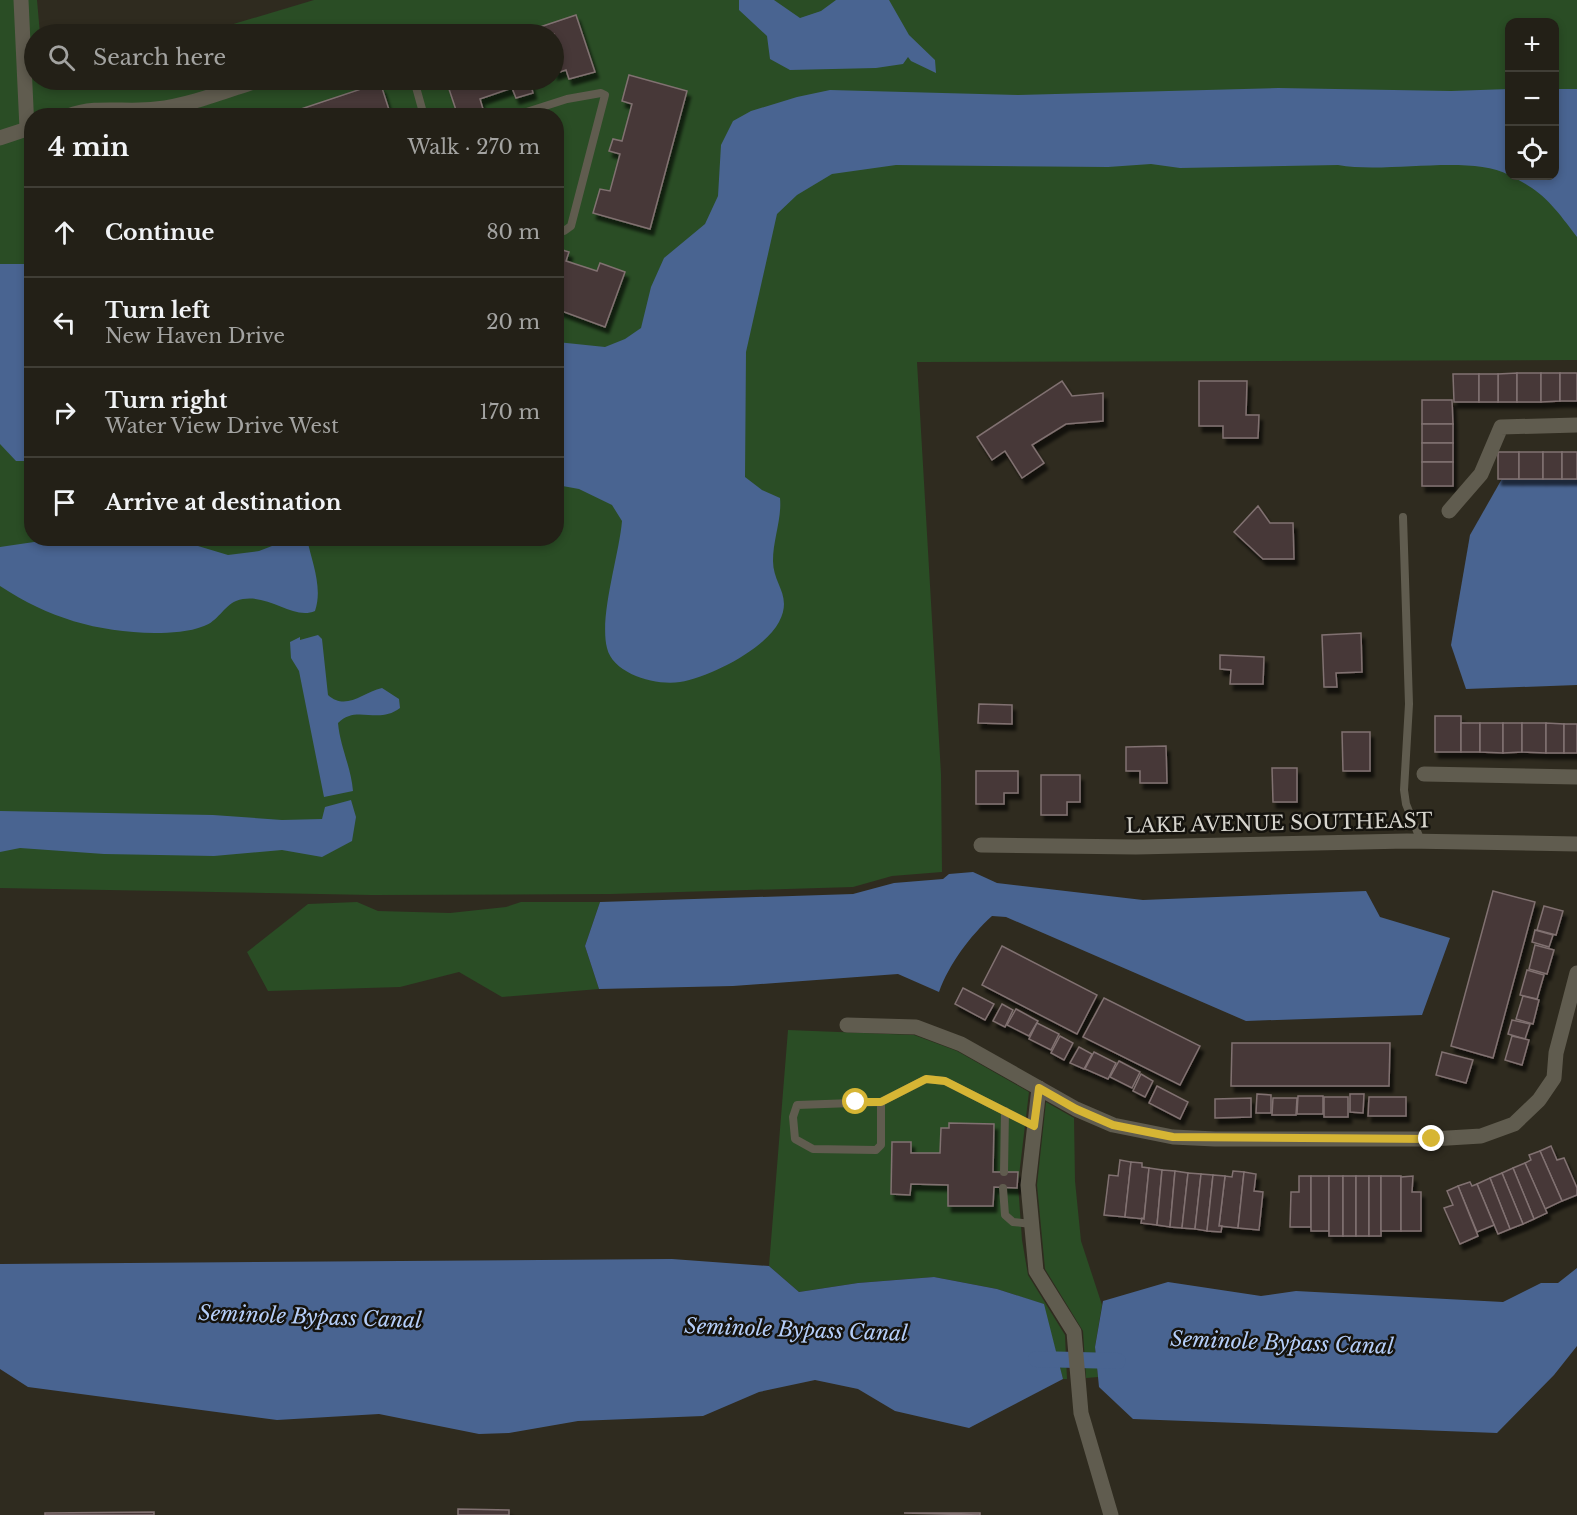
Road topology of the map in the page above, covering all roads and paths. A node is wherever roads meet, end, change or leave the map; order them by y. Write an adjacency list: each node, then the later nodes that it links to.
1 (21, 0): 2 (street)
2 (24, 48)
3 (27, 90): 6 (street)
4 (229, 90): 7 (street)
5 (417, 90): 8 (lane)
6 (28, 108)
7 (164, 108)
8 (422, 108)
9 (539, 108): 12 (lane)
10 (24, 130): 11 (street)
11 (0, 138)
12 (564, 231)
13 (1577, 425): 14 (street)
14 (1449, 511)
15 (1403, 517): 18 (lane)
16 (1424, 774): 17 (street)
17 (1577, 777)
18 (1421, 841): 19 (street, LAKE AVENUE SOUTHEAST); 20 (street, LAKE AVENUE SOUTHEAST)
19 (1577, 844)
20 (981, 845)
21 (1577, 973): 23 (street)
22 (847, 1026): 23 (street)
23 (1039, 1088): 26 (street)
24 (881, 1102): 24 (lane); 25 (lane)
25 (1005, 1111): 26 (lane); 27 (lane)
26 (1034, 1126): 29 (street)
27 (1004, 1172)
28 (1003, 1188): 29 (lane)
29 (1030, 1224): 30 (street)
30 (1111, 1515)

